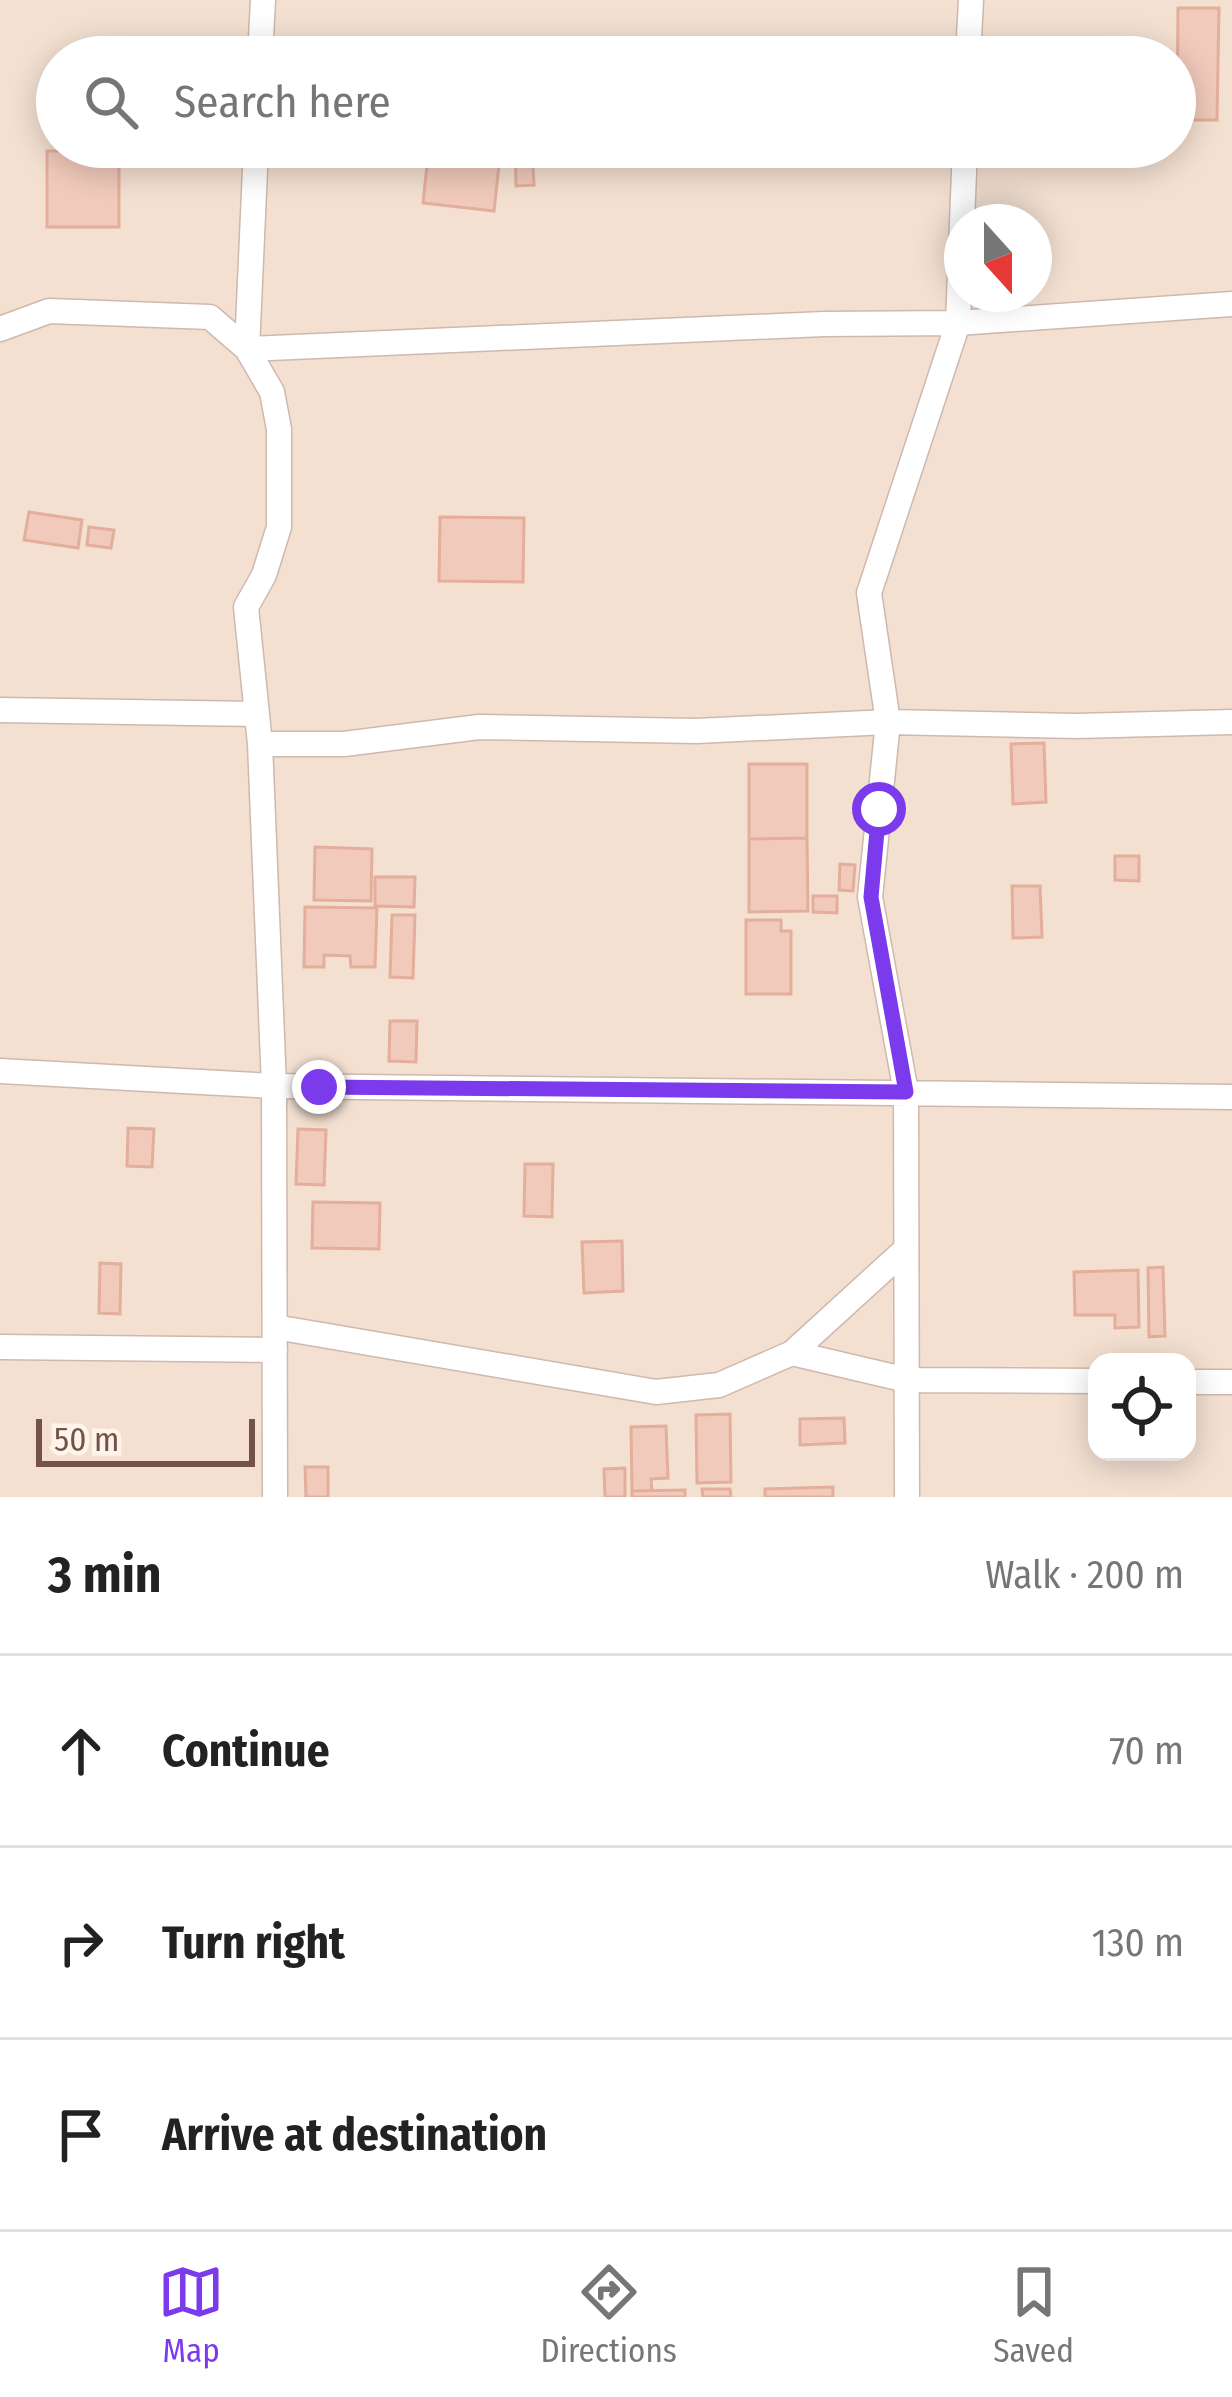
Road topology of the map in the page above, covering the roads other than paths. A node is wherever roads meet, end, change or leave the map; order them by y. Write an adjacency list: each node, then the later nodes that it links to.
1 (263, 0): 3 (street)
2 (970, 0): 4 (street)
3 (261, 36)
4 (969, 36)
5 (255, 168): 10 (street)
6 (964, 168): 8 (street)
7 (1232, 304): 8 (street)
8 (958, 323): 10 (street); 13 (street)
9 (0, 329): 10 (street)
10 (247, 349): 12 (street)
11 (0, 710): 12 (street)
12 (257, 714): 15 (street)
13 (888, 722): 14 (street); 15 (street); 18 (street)
14 (1232, 722)
15 (260, 744): 17 (street)
16 (0, 1071): 17 (street)
17 (274, 1086): 18 (street); 21 (street)
18 (906, 1092): 19 (street); 20 (street)
19 (1232, 1097)
20 (906, 1249): 23 (street); 24 (street)
21 (275, 1339): 22 (street); 23 (street); 28 (street)
22 (0, 1347)
23 (792, 1353): 24 (street)
24 (907, 1380): 25 (street); 29 (street)
25 (1088, 1381)
26 (1196, 1382): 27 (street)
27 (1232, 1382)
28 (275, 1497)
29 (907, 1497)

